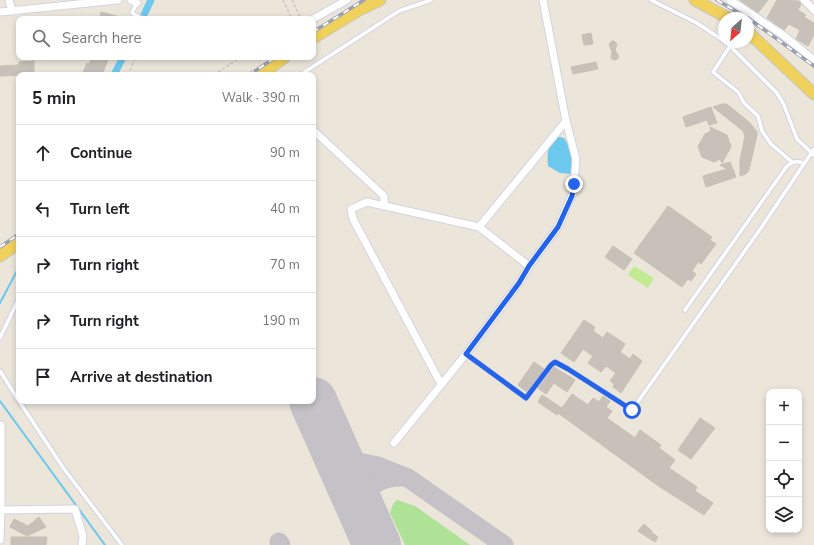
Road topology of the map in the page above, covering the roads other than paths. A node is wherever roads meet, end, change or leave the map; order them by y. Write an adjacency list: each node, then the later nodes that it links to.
1 (9, 0): 13 (street)
2 (118, 0): 13 (street)
3 (347, 0): 17 (street)
4 (380, 0): 18 (main road)
5 (431, 0): 26 (lane)
6 (543, 0): 28 (street)
7 (650, 0): 19 (lane)
8 (695, 0): 15 (main road)
9 (730, 0): 24 (street)
10 (804, 0): 12 (street)
11 (135, 1): 16 (lane)
12 (814, 10)
13 (12, 11): 14 (street)
14 (0, 12)
15 (718, 13)
16 (138, 16)
17 (316, 17)
18 (316, 36)
19 (718, 36)
20 (754, 38): 27 (main road)
21 (729, 48): 32 (lane)
22 (732, 48): 31 (lane)
23 (281, 60): 25 (main road)
24 (814, 60)
25 (264, 72)
26 (305, 72)
27 (814, 94)
28 (566, 121): 35 (street); 38 (street)
29 (316, 133): 34 (street)
30 (814, 149): 31 (lane)
31 (812, 154): 33 (lane)
32 (792, 162): 33 (lane); 40 (lane)
33 (804, 163): 42 (lane)
34 (384, 206): 35 (street); 44 (street)
35 (479, 227): 38 (street)
36 (16, 245): 37 (main road)
37 (0, 256)
38 (529, 266): 42 (street)
39 (16, 304): 41 (lane)
40 (685, 310)
41 (0, 338)
42 (466, 354): 44 (street)
43 (0, 371): 45 (lane)
44 (441, 384): 48 (street)
45 (16, 396)
46 (21, 404): 52 (lane)
47 (1, 425): 49 (street)
48 (394, 443)
49 (1, 510): 50 (street); 51 (street)
50 (0, 540)
51 (82, 545)
52 (122, 545)

